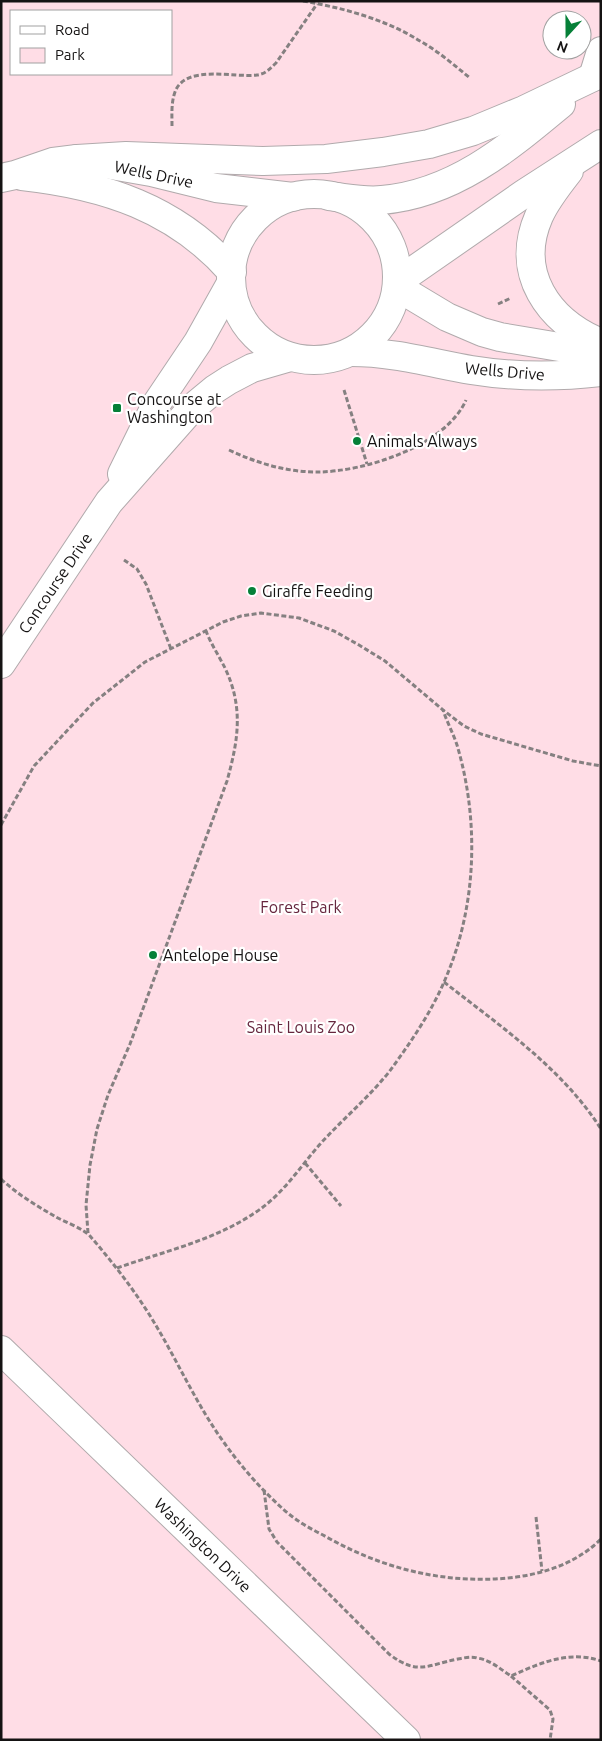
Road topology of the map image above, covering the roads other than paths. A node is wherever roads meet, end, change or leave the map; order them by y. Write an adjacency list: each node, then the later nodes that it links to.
1 (601, 51): 2 (main road)
2 (597, 75): 4 (main road); 6 (main road)
3 (592, 150): 9 (main road); 10 (main road)
4 (77, 159): 5 (main road, Wells Drive); 7 (main road, Wells Drive)
5 (8, 177): 8 (main road, Wells Drive)
6 (329, 196): 7 (main road); 9 (main road)
7 (294, 197): 8 (main road)
8 (232, 278): 13 (main road); 15 (main road, Concourse Drive)
9 (397, 284): 11 (main road); 12 (main road, Wells Drive)
10 (601, 343)
11 (351, 352): 13 (main road); 14 (main road, Wells Drive)
12 (601, 354)
13 (290, 357): 15 (main road, Concourse Drive)
14 (601, 372)
15 (109, 502): 16 (main road, Concourse Drive)
16 (1, 664)
17 (1, 1350): 18 (main road, Washington Drive)
18 (406, 1740)

